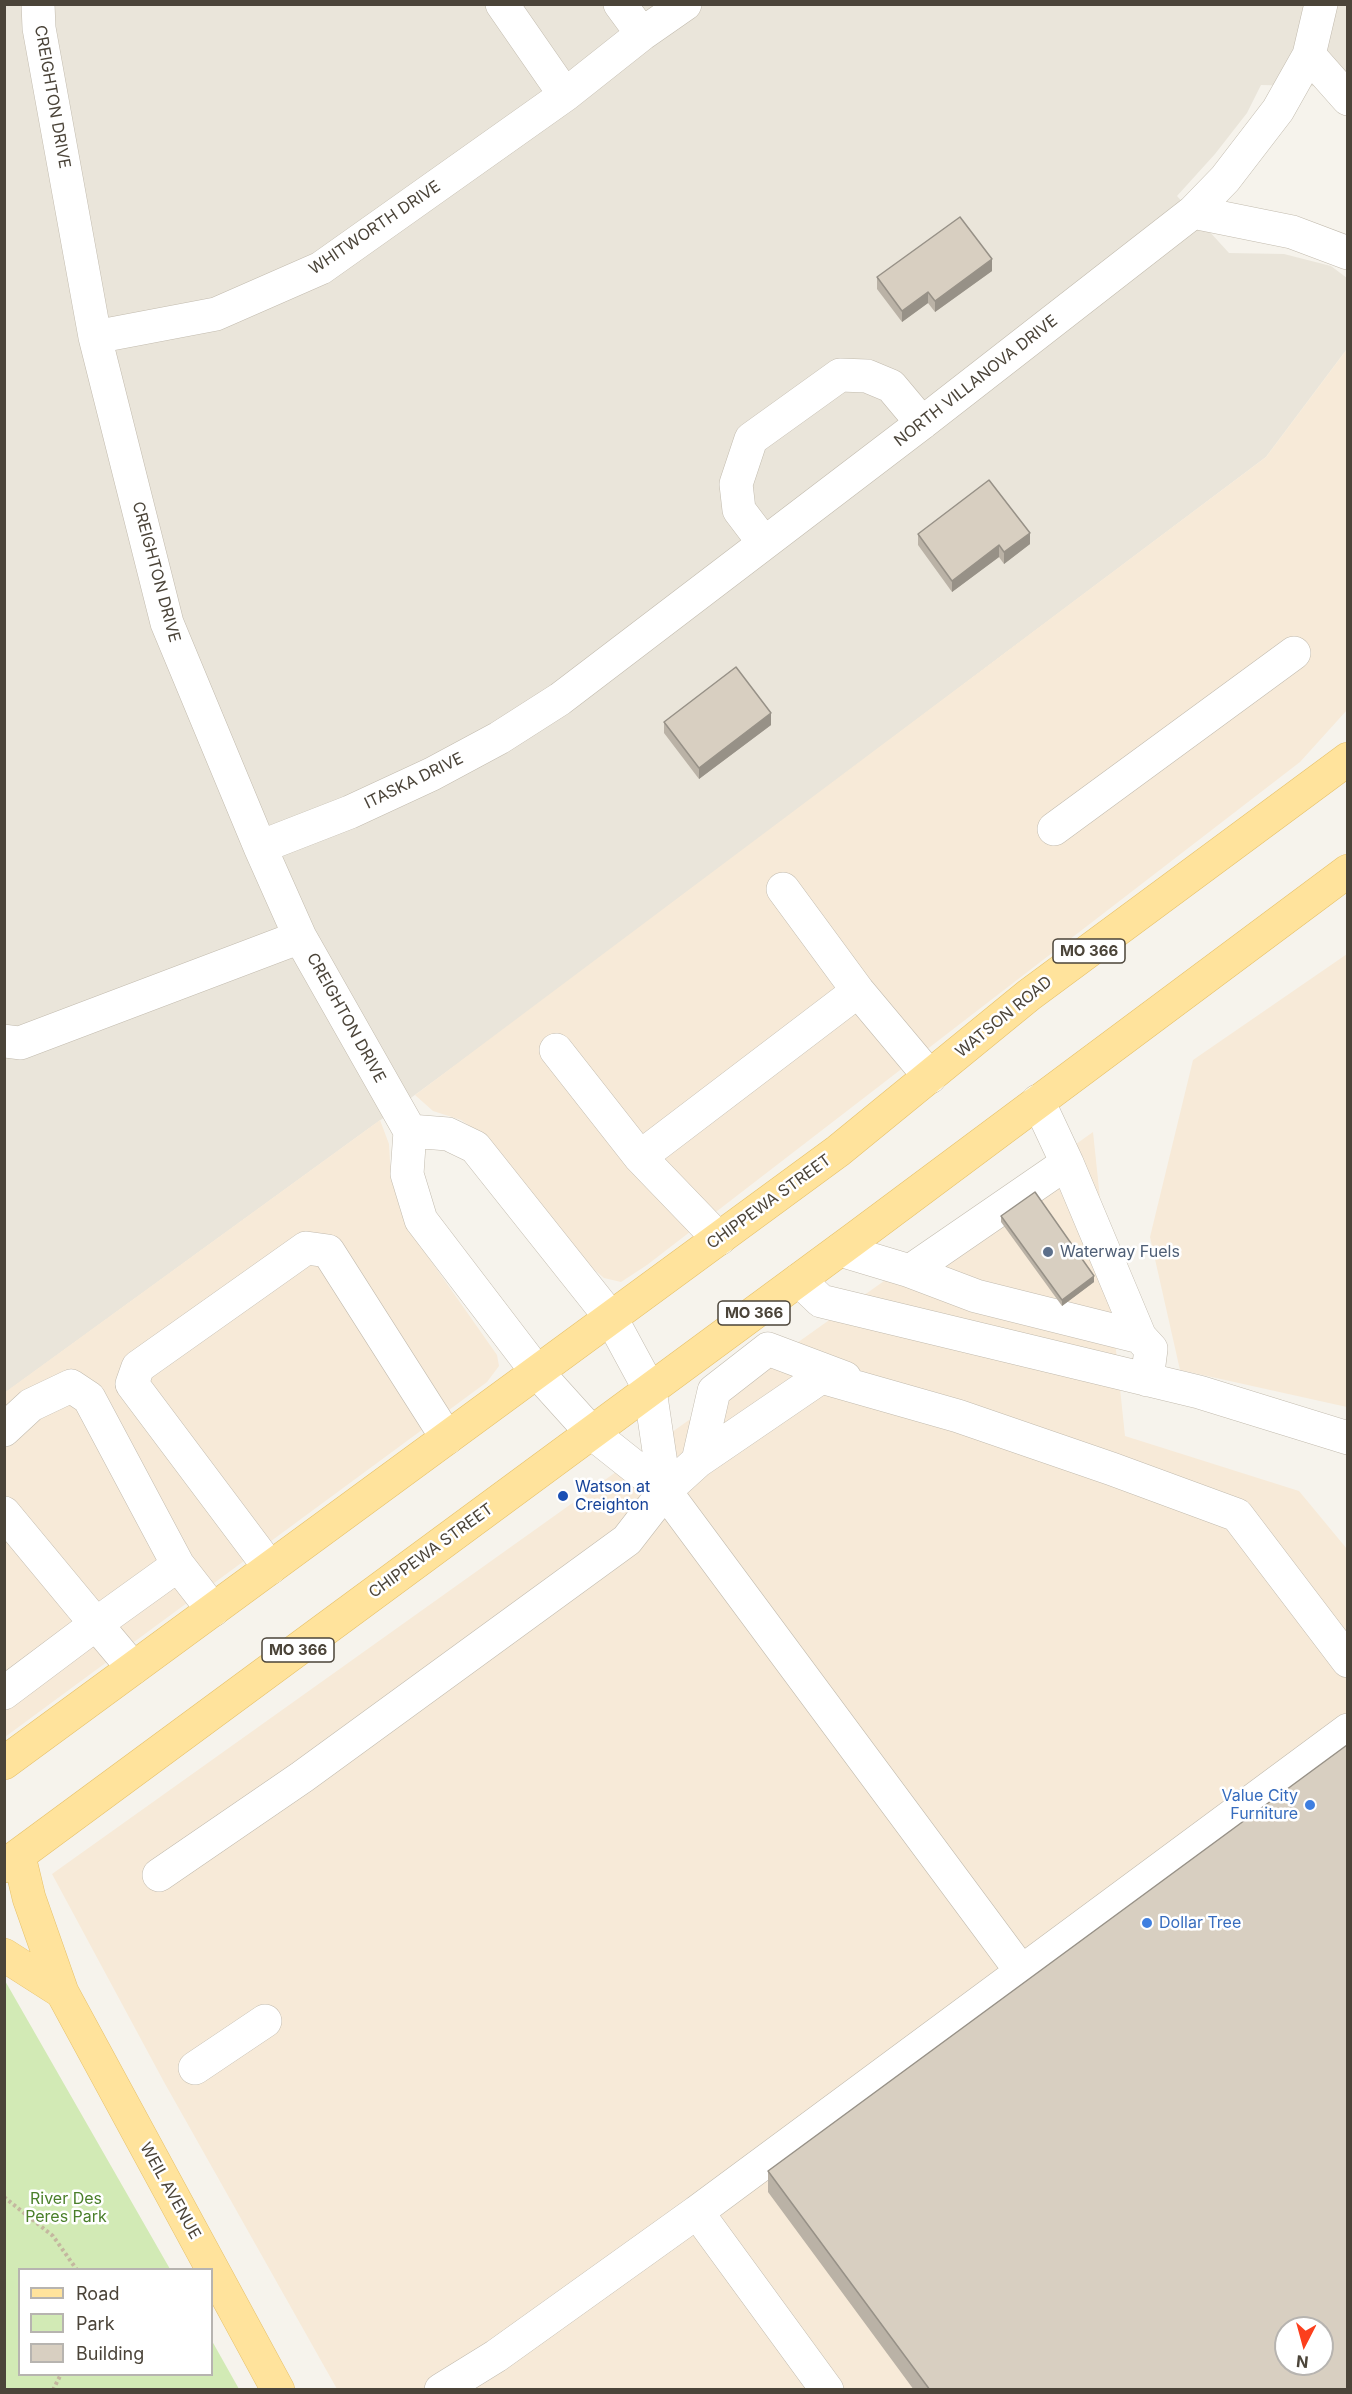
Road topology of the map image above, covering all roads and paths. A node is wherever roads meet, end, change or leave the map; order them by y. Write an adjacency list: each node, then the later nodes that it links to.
1 (38, 4): 12 (street, CREIGHTON DRIVE)
2 (502, 4): 8 (street)
3 (620, 4): 6 (street)
4 (685, 4): 6 (street)
5 (1321, 4): 7 (street, NORTH VILLANOVA DRIVE)
6 (642, 34): 8 (street, WHITWORTH DRIVE)
7 (1309, 55): 9 (street); 10 (street, NORTH VILLANOVA DRIVE)
8 (565, 94): 12 (street, WHITWORTH DRIVE)
9 (1347, 99)
10 (1193, 212): 11 (street); 13 (street, NORTH VILLANOVA DRIVE)
11 (1347, 253)
12 (95, 337): 19 (street, CREIGHTON DRIVE)
13 (922, 423): 14 (street, NORTH VILLANOVA DRIVE); 14 (street)
14 (764, 543): 16 (street, NORTH VILLANOVA DRIVE)
15 (1294, 653): 18 (street)
16 (560, 699): 19 (street, ITASKA DRIVE)
17 (1347, 759): 26 (main road, WATSON ROAD / MO 366)
18 (1054, 829)
19 (260, 848): 22 (street, CREIGHTON DRIVE)
20 (1347, 871): 27 (main road, MO 366)
21 (783, 888): 23 (street)
22 (300, 937): 24 (street); 28 (street, CREIGHTON DRIVE)
23 (858, 991): 26 (street); 30 (street)
24 (10, 1050)
25 (556, 1050): 30 (street)
26 (930, 1077): 29 (main road, WATSON ROAD / MO 366)
27 (1038, 1101): 31 (street); 33 (main road, MO 366)
28 (410, 1131): 37 (street); 40 (street)
29 (838, 1151): 32 (main road, CHIPPEWA STREET / MO 366)
30 (640, 1157): 32 (street)
31 (1067, 1163): 34 (street); 39 (street)
32 (719, 1239): 37 (main road, CHIPPEWA STREET / MO 366)
33 (849, 1243): 34 (street); 35 (main road, CHIPPEWA STREET / MO 366)
34 (910, 1271): 36 (street)
35 (799, 1280): 38 (street); 42 (main road, CHIPPEWA STREET / MO 366)
36 (976, 1296): 38 (street); 39 (street)
37 (611, 1318): 40 (main road, CHIPPEWA STREET / MO 366); 42 (street)
38 (968, 1336): 41 (street)
39 (1140, 1337): 41 (street)
40 (537, 1372): 45 (street); 46 (main road, CHIPPEWA STREET / MO 366)
41 (1147, 1380): 47 (street)
42 (650, 1390): 45 (main road, CHIPPEWA STREET / MO 366); 49 (street)
43 (906, 1401): 48 (street); 48 (street); 55 (street)
44 (4, 1430): 51 (street)
45 (592, 1433): 49 (street); 60 (main road, CHIPPEWA STREET / MO 366)
46 (447, 1438): 52 (main road, CHIPPEWA STREET / MO 366); 52 (street)
47 (1347, 1438)
48 (698, 1461): 49 (street)
49 (665, 1491): 61 (street); 63 (street)
50 (4, 1513): 54 (street)
51 (178, 1565): 53 (street); 54 (street)
52 (270, 1568): 53 (main road, CHIPPEWA STREET / MO 366)
53 (213, 1610): 56 (main road, CHIPPEWA STREET / MO 366)
54 (96, 1624): 56 (street); 57 (street)
55 (1347, 1660)
56 (133, 1668): 59 (main road, CHIPPEWA STREET / MO 366)
57 (4, 1693)
58 (1347, 1730): 63 (street)
59 (6, 1759)
60 (12, 1861): 64 (main road, WEIL AVENUE)
61 (159, 1875)
62 (4, 1955): 64 (main road)
63 (1021, 1971): 68 (street)
64 (62, 1992): 70 (main road, WEIL AVENUE)
65 (265, 2021): 66 (street)
66 (195, 2068)
67 (4, 2197): 69 (path)
68 (697, 2212): 75 (street); 76 (street)
69 (76, 2268)
70 (212, 2268)
71 (213, 2270): 74 (main road, WEIL AVENUE)
72 (60, 2376): 73 (path)
73 (53, 2390)
74 (278, 2390)
75 (441, 2390)
76 (827, 2390)

